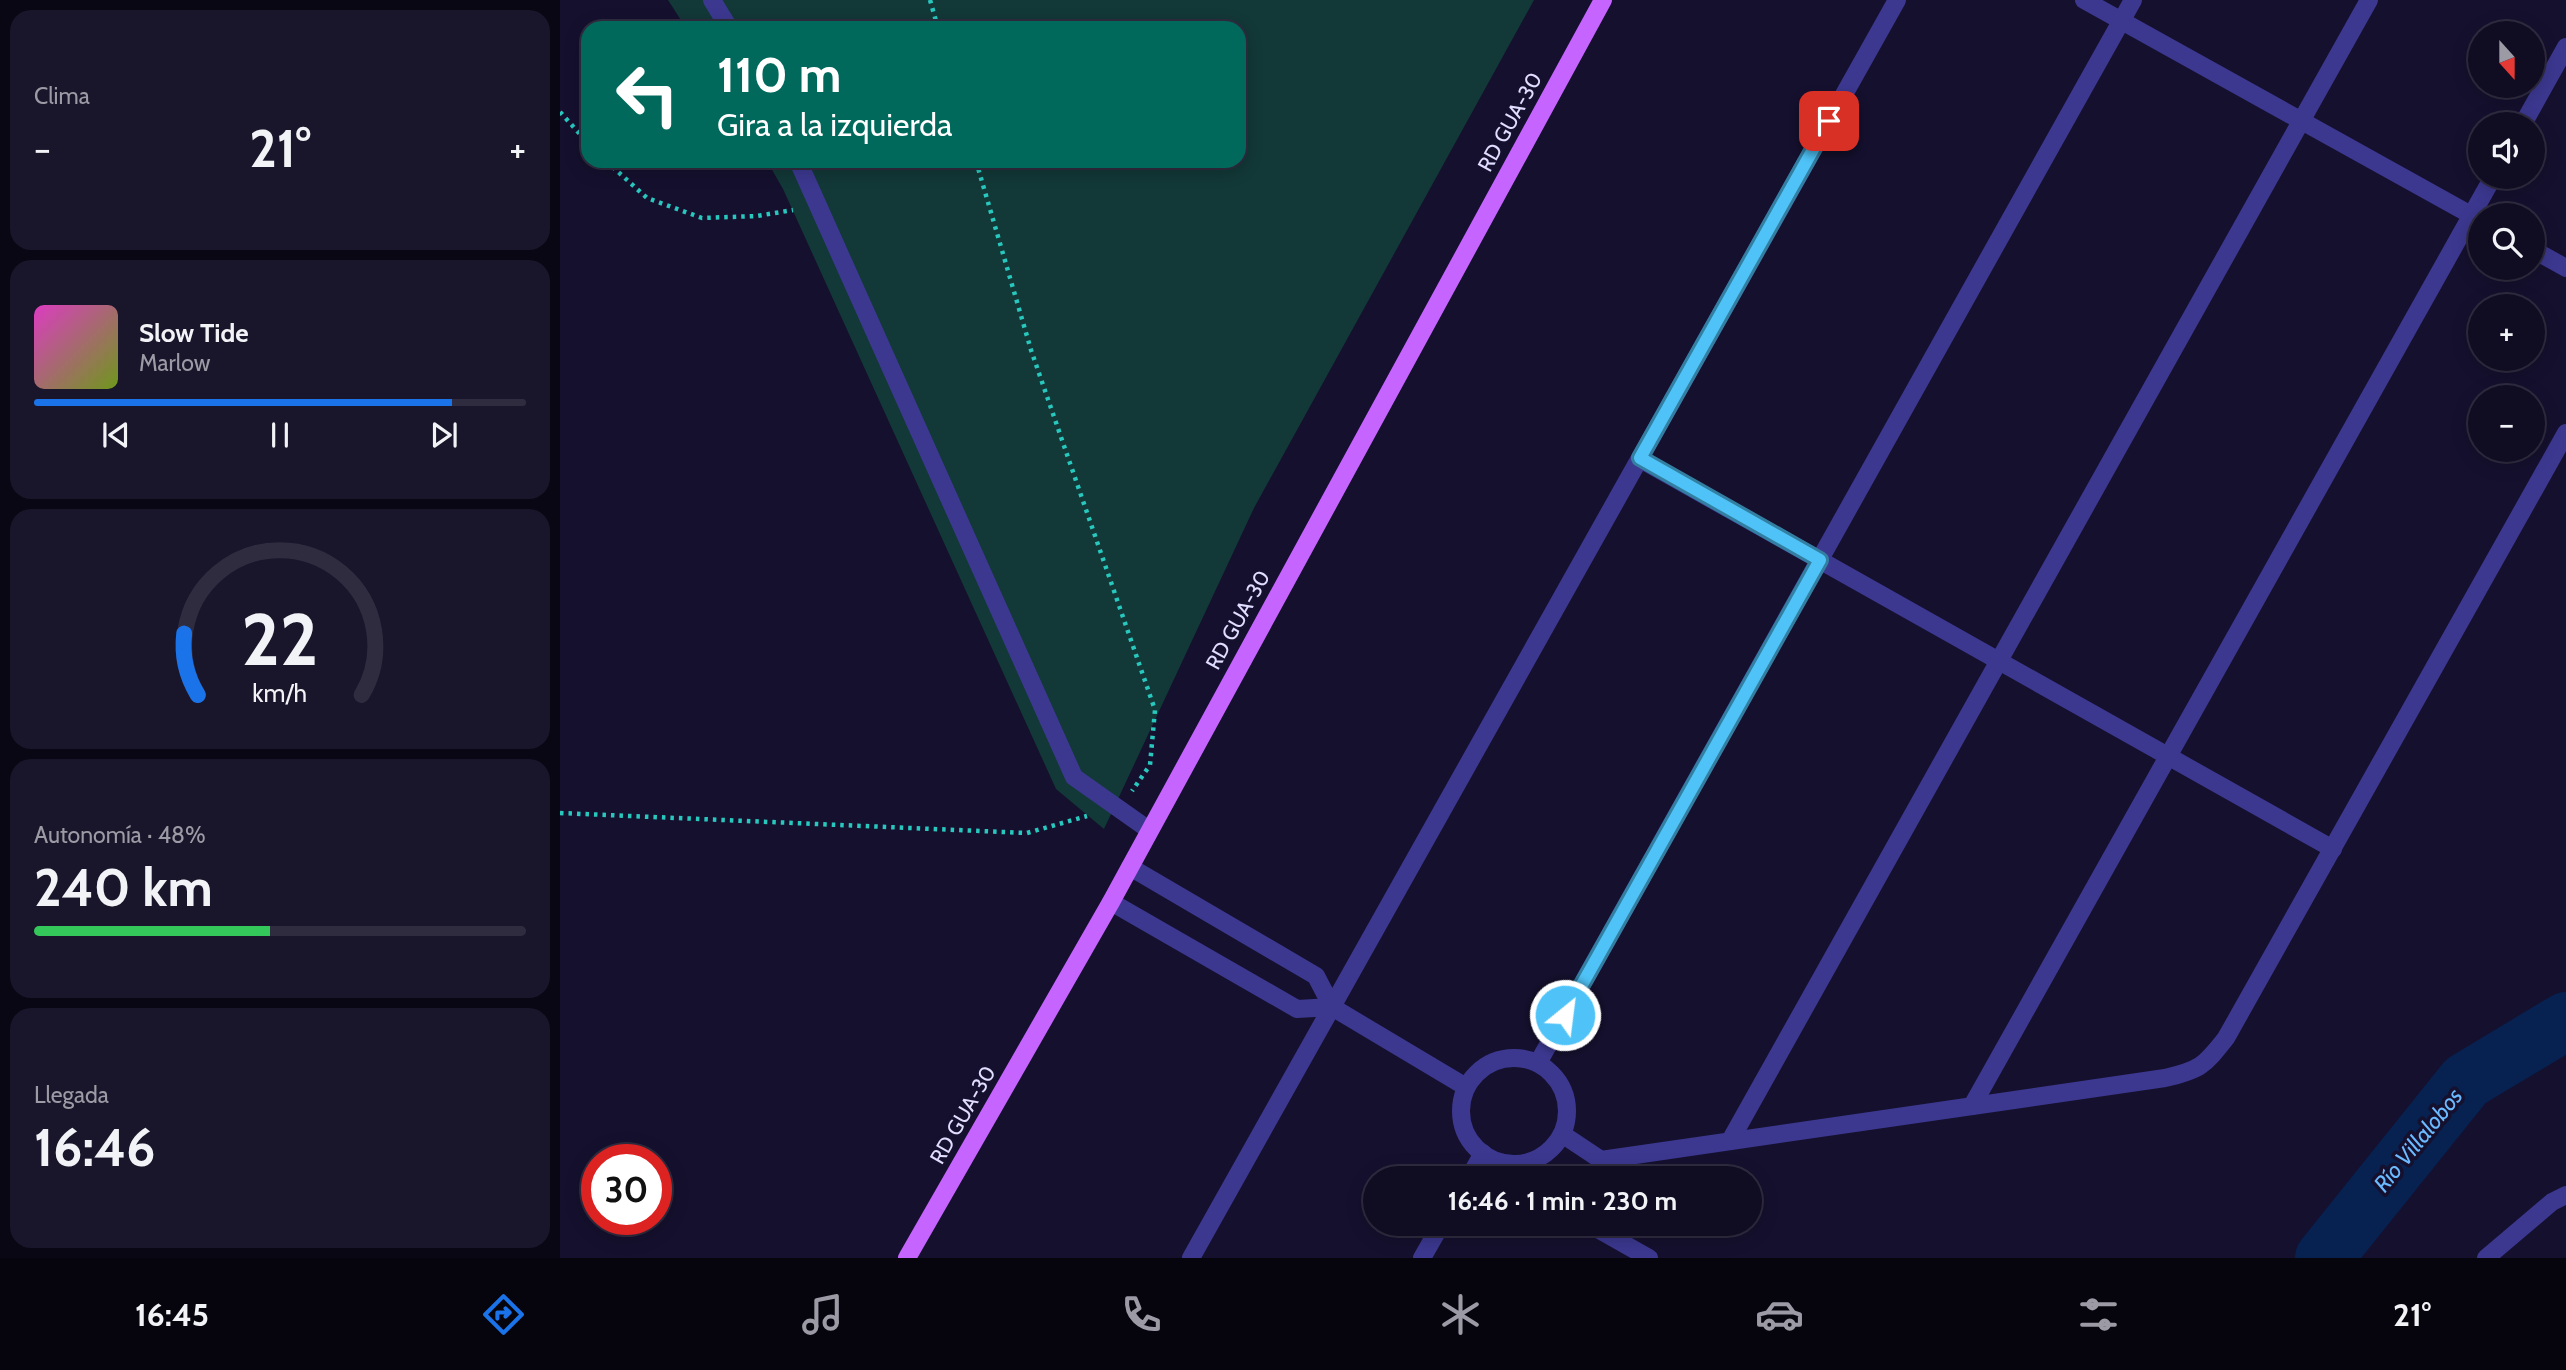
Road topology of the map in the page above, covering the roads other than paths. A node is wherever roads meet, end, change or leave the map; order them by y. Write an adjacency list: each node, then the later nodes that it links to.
1 (712, 0): 7 (street)
2 (1603, 0): 22 (main road, RD GUA-30)
3 (1897, 0): 18 (street)
4 (2084, 0): 8 (street)
5 (2133, 0): 8 (street)
6 (2369, 0): 11 (street)
7 (725, 21)
8 (2122, 21): 11 (street); 19 (street)
9 (2566, 47): 10 (street)
10 (2530, 112)
11 (2301, 120): 13 (street); 20 (street)
12 (800, 168): 22 (street)
13 (2468, 214)
14 (2468, 232): 21 (street)
15 (2545, 256): 16 (street)
16 (2566, 268)
17 (2566, 433): 23 (street)
18 (1640, 458): 19 (street); 26 (street)
19 (1820, 560): 20 (street); 27 (street)
20 (1998, 661): 21 (street); 31 (street)
21 (2168, 757): 23 (street); 29 (street)
22 (1149, 830): 24 (main road, RD GUA-30)
23 (2333, 849): 29 (street)
24 (1130, 867): 25 (main road, RD GUA-30); 26 (street)
25 (1111, 902): 26 (street); 39 (main road, RD GUA-30)
26 (1332, 1007): 28 (street); 40 (street)
27 (1538, 1063): 28 (street); 30 (street)
28 (1466, 1087): 32 (street)
29 (1972, 1106): 31 (street)
30 (1562, 1134): 31 (street); 35 (street)
31 (1730, 1141)
32 (1483, 1153): 33 (street); 34 (street)
33 (1476, 1166)
34 (1504, 1166)
35 (1519, 1166)
36 (2566, 1195): 43 (street)
37 (1435, 1236): 41 (street)
38 (1610, 1236): 42 (street)
39 (907, 1258)
40 (1191, 1258)
41 (1422, 1258)
42 (1649, 1258)
43 (2486, 1258)

